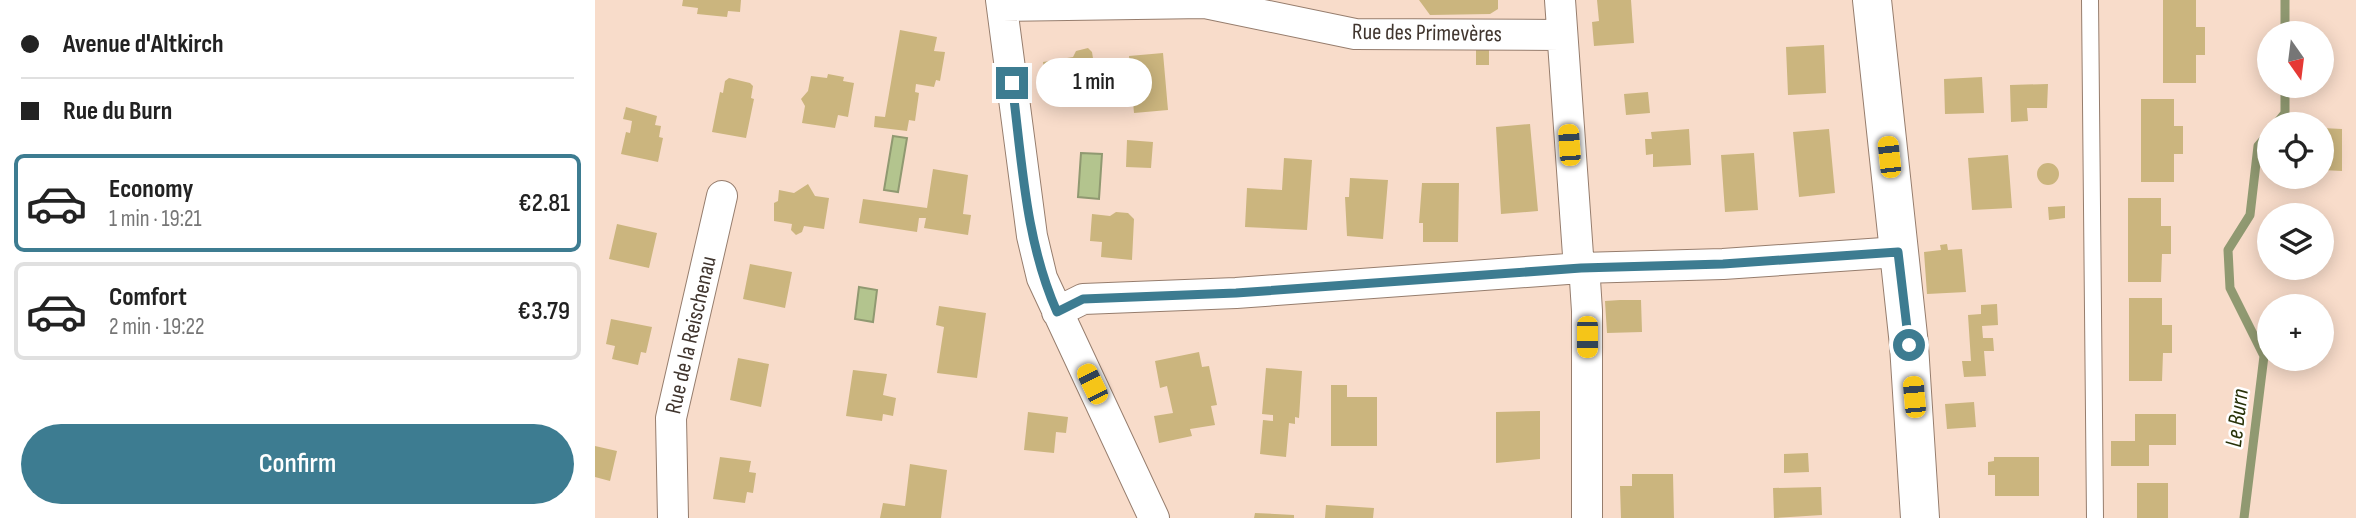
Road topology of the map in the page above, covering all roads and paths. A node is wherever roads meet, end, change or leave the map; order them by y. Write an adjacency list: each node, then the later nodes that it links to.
1 (1560, 0): 5 (street)
2 (1873, 0): 7 (main road)
3 (2090, 0): 14 (lane)
4 (1002, 3): 5 (street, Rue des Primevères); 9 (street)
5 (1561, 35): 8 (street)
6 (722, 196): 10 (street, Rue de la Reischenau)
7 (1898, 252): 8 (street); 13 (main road)
8 (1581, 268): 9 (street); 12 (street)
9 (1057, 312): 11 (street)
10 (673, 518)
11 (1154, 518)
12 (1587, 518)
13 (1920, 518)
14 (2095, 518)

